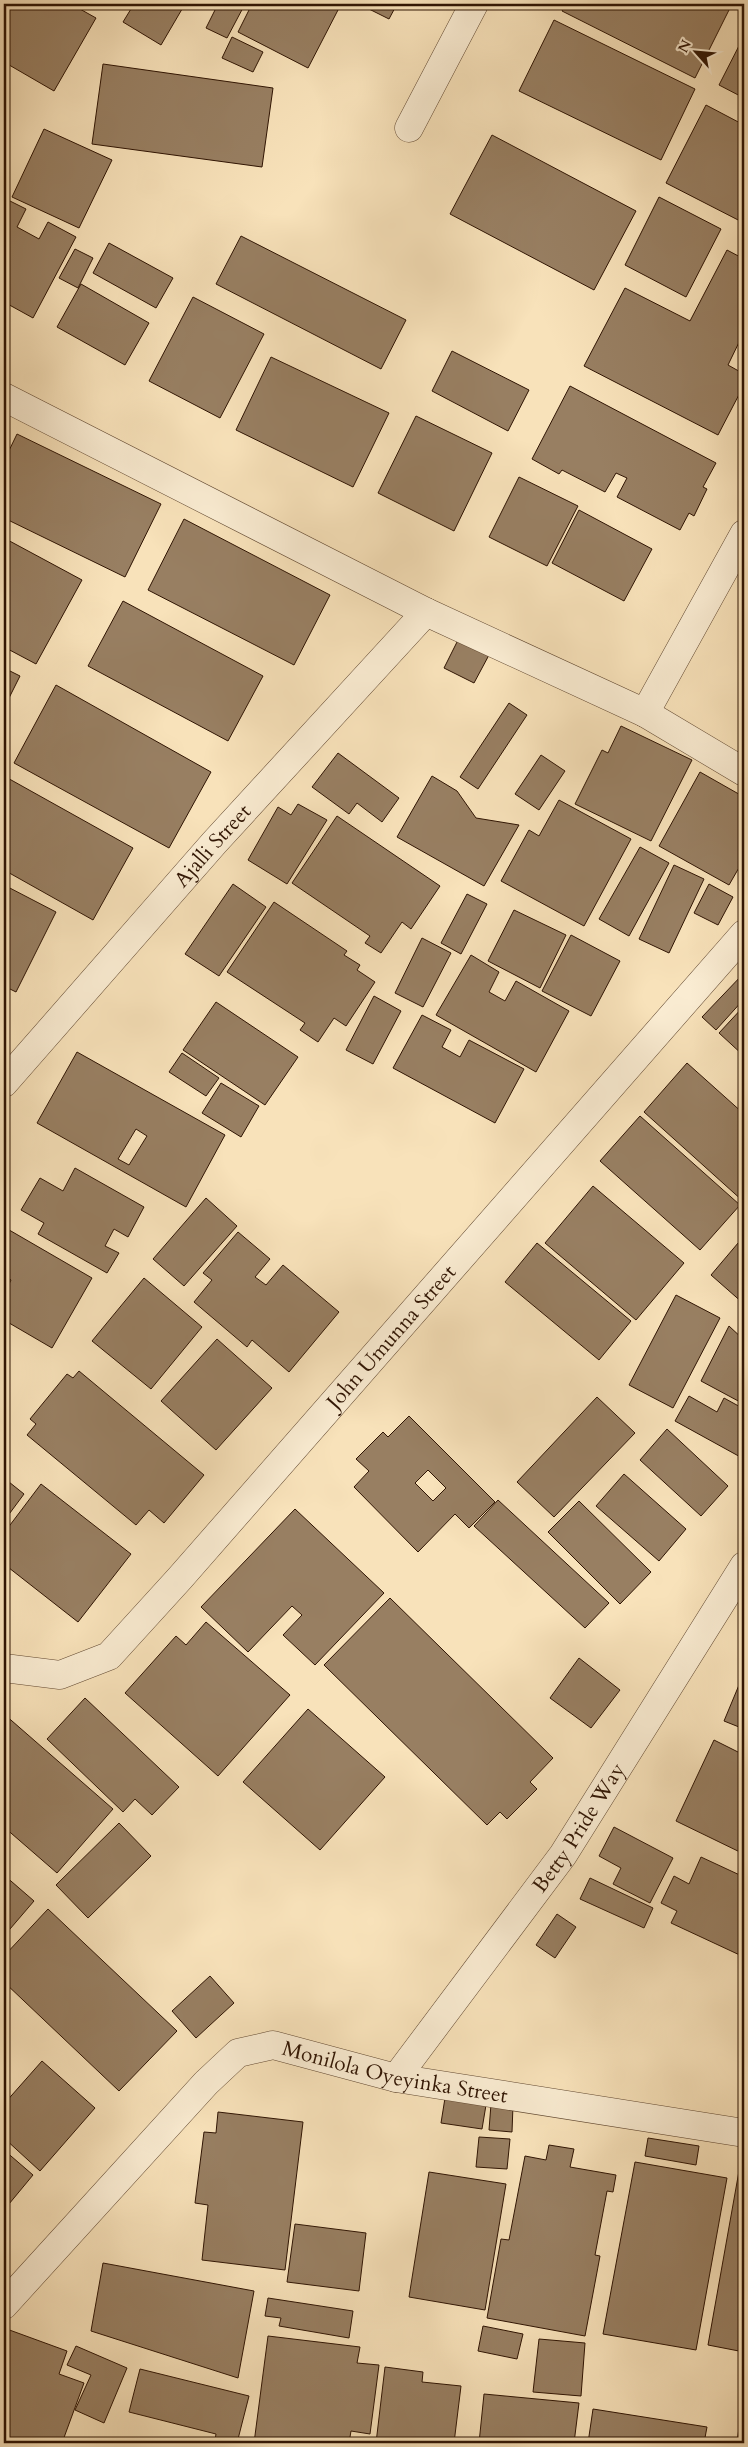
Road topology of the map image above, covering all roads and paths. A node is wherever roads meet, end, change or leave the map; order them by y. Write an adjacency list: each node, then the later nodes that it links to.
1 (474, 4): 2 (street)
2 (409, 128)
3 (4, 397): 5 (street)
4 (744, 534): 6 (street)
5 (426, 612): 6 (street); 9 (street, Ajalli Street)
6 (645, 714): 7 (street)
7 (744, 772)
8 (744, 934): 11 (street, John Umunna Street)
9 (4, 1083)
10 (744, 1566): 12 (street, Betty Pride Way)
11 (4, 1668)
12 (396, 2078): 13 (street, Monilola Oyeyinka Street); 14 (street, Monilola Oyeyinka Street)
13 (744, 2133)
14 (4, 2305)

